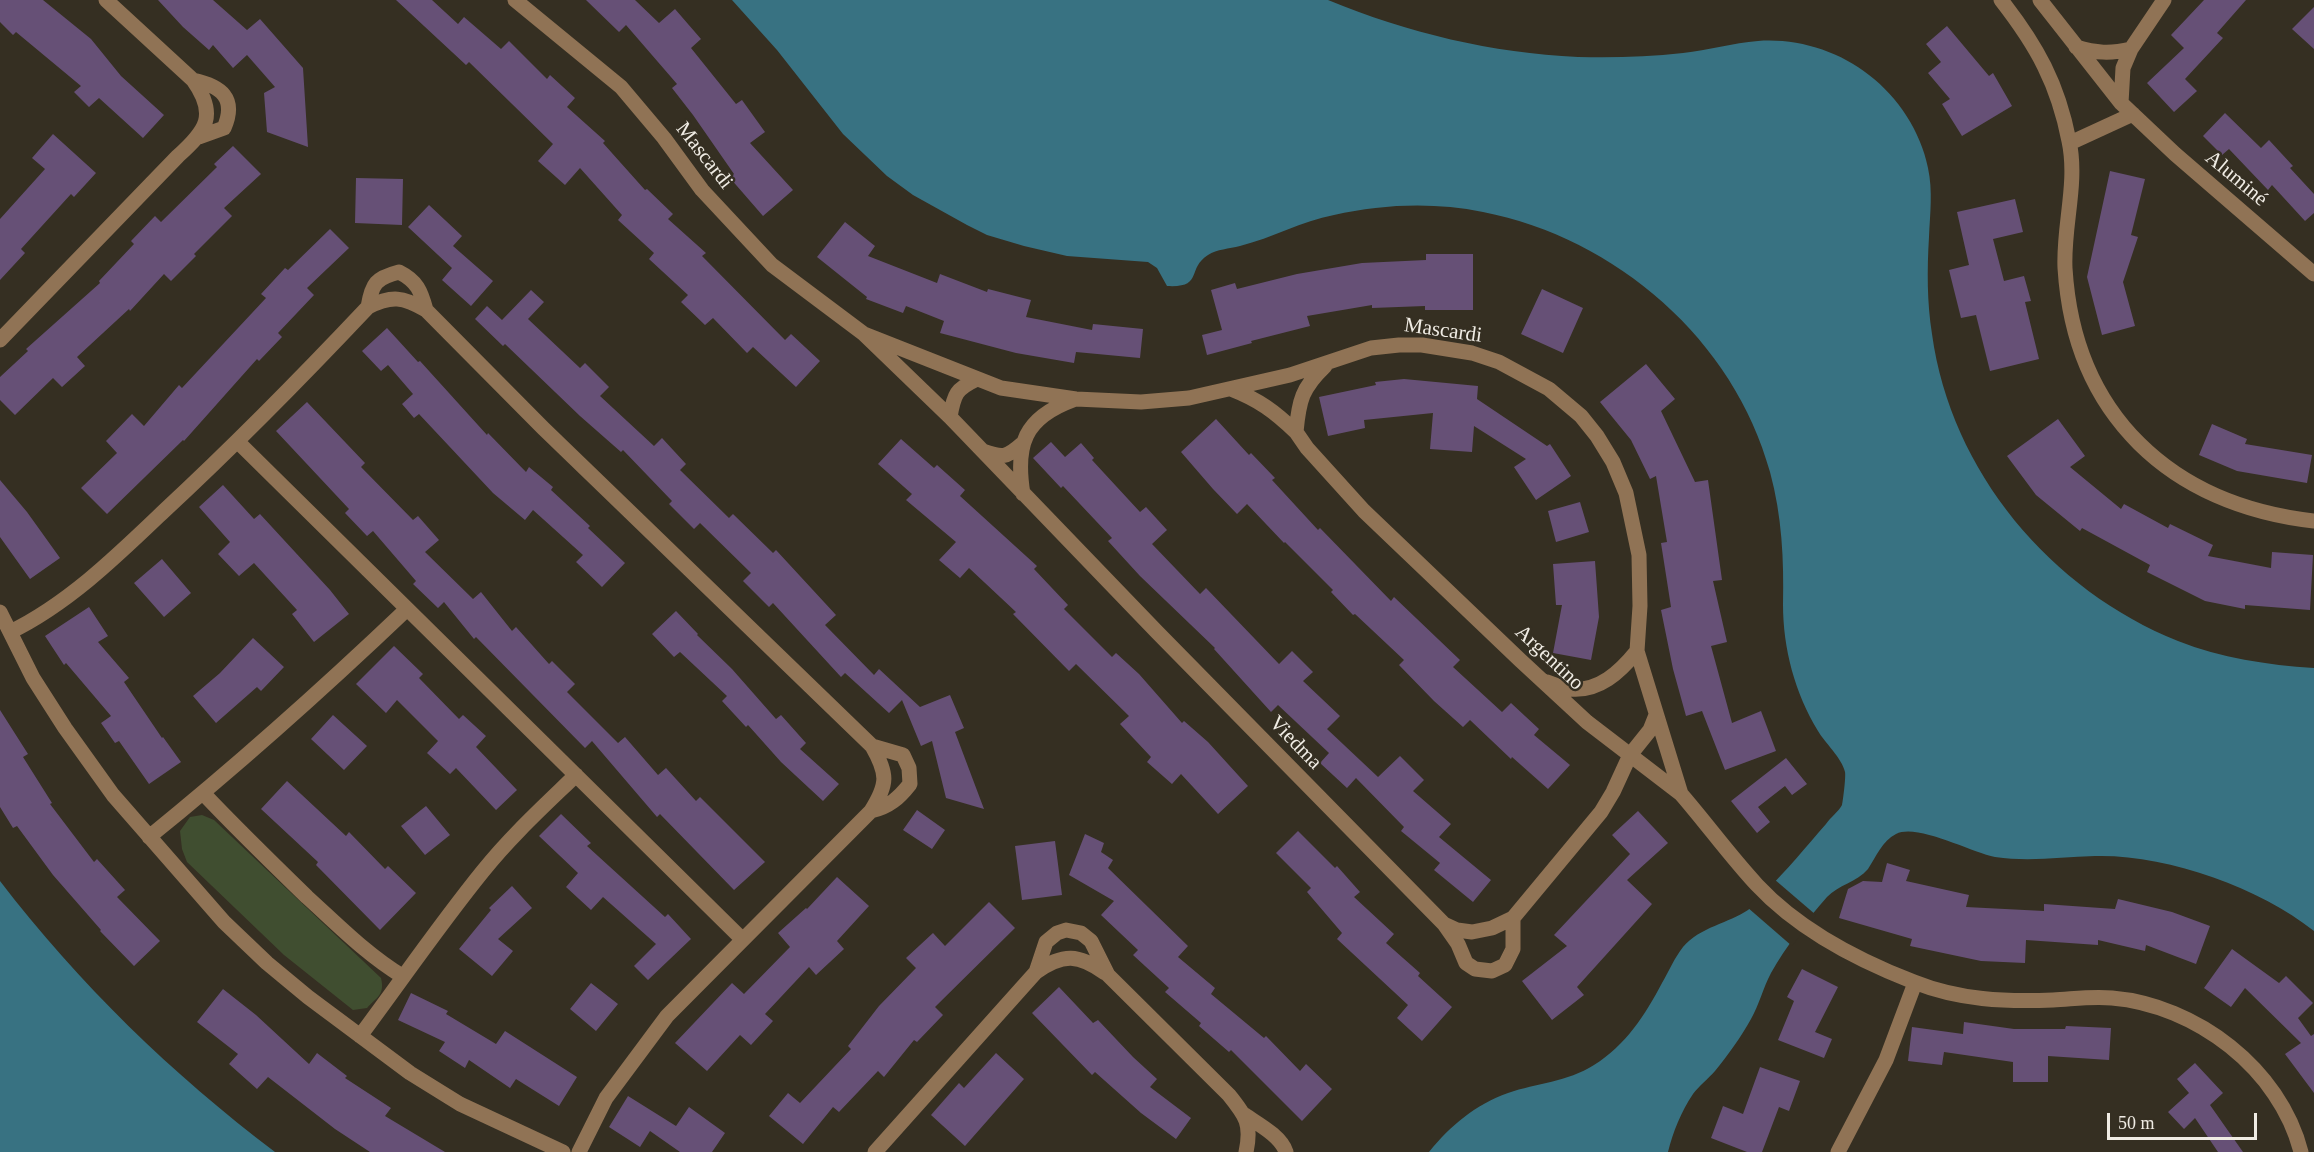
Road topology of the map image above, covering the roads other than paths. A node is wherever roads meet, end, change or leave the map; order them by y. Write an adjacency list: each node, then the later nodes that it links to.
1 (106, 0): 8 (street)
2 (515, 0): 16 (street, Mascardi)
3 (2001, 0): 12 (street)
4 (2040, 0): 6 (street, Aluminé)
5 (2164, 0): 7 (street)
6 (2076, 47): 7 (street); 9 (street, Aluminé)
7 (2131, 49): 9 (street)
8 (193, 80): 11 (street); 11 (street)
9 (2121, 103): 10 (street, Aluminé)
10 (2133, 114): 12 (street); 13 (street, Aluminé)
11 (198, 137): 17 (street)
12 (2070, 143): 30 (street)
13 (2314, 274)
14 (369, 307): 15 (street); 15 (street); 26 (street)
15 (426, 310): 37 (street)
16 (864, 334): 19 (street); 23 (street)
17 (0, 340)
18 (1329, 362): 20 (street, Mascardi); 25 (street); 34 (street, Mascardi)
19 (978, 379): 21 (street); 23 (street)
20 (1231, 389): 22 (street, Mascardi); 25 (street, Argentino)
21 (1022, 392): 22 (street, Mascardi); 24 (street)
22 (1076, 399): 24 (street)
23 (950, 417): 28 (street)
24 (1036, 423): 27 (street)
25 (1296, 432): 35 (street, Argentino)
26 (238, 442): 31 (street); 33 (street)
27 (1022, 444): 28 (street); 29 (street)
28 (983, 451): 29 (street, Viedma)
29 (1023, 494): 45 (street, Viedma)
30 (2314, 522)
31 (407, 609): 39 (street); 40 (street)
32 (0, 612): 33 (street)
33 (10, 632): 43 (street)
34 (1637, 651): 35 (street); 36 (street)
35 (1542, 680): 38 (street, Argentino)
36 (1656, 715): 38 (street); 41 (street)
37 (872, 746): 42 (street); 42 (street)
38 (1630, 755): 41 (street, Argentino); 44 (street)
39 (576, 775): 46 (street); 49 (street)
40 (203, 793): 43 (street); 49 (street)
41 (1681, 794): 50 (street)
42 (871, 811): 46 (street)
43 (149, 837): 51 (street)
44 (1514, 918): 45 (street); 45 (street, Viedma)
45 (1444, 924)
46 (742, 939): 54 (street)
47 (1036, 972): 48 (street); 48 (street); 55 (street)
48 (1108, 975): 52 (street)
49 (402, 976): 51 (street)
50 (1915, 983): 58 (street); 59 (street)
51 (360, 1036): 53 (street)
52 (1245, 1115): 56 (street); 57 (street)
53 (563, 1152)
54 (579, 1152)
55 (875, 1152)
56 (1246, 1152)
57 (1286, 1152)
58 (1838, 1152)
59 (2301, 1152)

